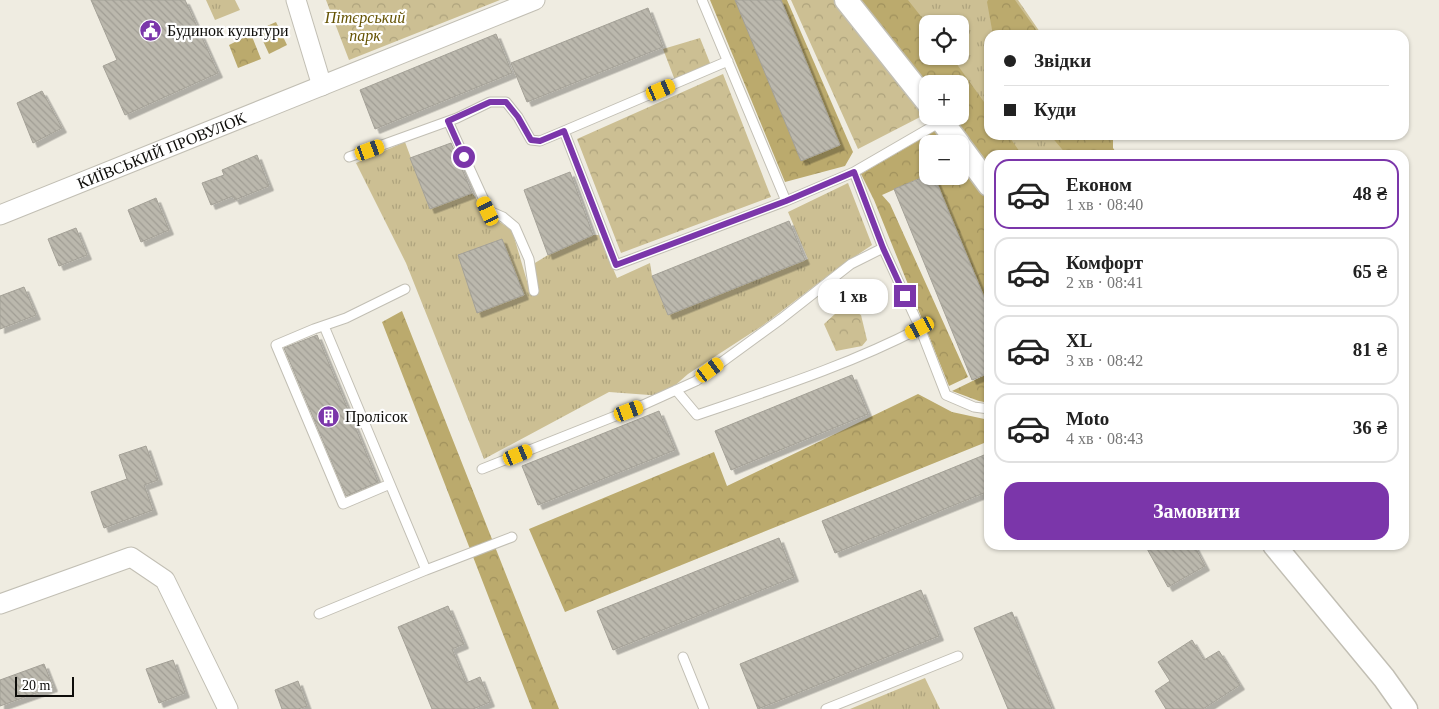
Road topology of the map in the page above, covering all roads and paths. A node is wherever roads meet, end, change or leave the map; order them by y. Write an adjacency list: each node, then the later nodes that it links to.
1 (296, 0): 6 (street)
2 (535, 0): 6 (street, КИЇВСЬКИЙ ПРОВУЛОК)
3 (702, 0): 5 (lane)
4 (846, 0): 7 (street)
5 (728, 61): 10 (lane); 15 (lane)
6 (322, 86): 16 (street, КИЇВСЬКИЙ ПРОВУЛОК)
7 (919, 92)
8 (448, 121): 10 (lane); 11 (lane); 19 (lane)
9 (929, 125): 13 (lane)
10 (564, 131): 15 (lane)
11 (349, 157)
12 (969, 158): 14 (street)
13 (854, 172): 15 (lane); 17 (lane)
14 (984, 178)
15 (786, 201)
16 (0, 215)
17 (883, 248): 21 (lane); 22 (lane)
18 (405, 288): 20 (lane)
19 (534, 292)
20 (324, 326): 25 (lane); 25 (lane)
21 (920, 328): 22 (lane); 23 (lane)
22 (676, 390): 24 (lane)
23 (984, 408)
24 (482, 469)
25 (390, 484): 28 (lane)
26 (512, 537): 28 (lane)
27 (1278, 550): 36 (street)
28 (426, 570): 30 (lane)
29 (0, 604): 33 (street)
30 (319, 614)
31 (958, 656): 35 (lane)
32 (683, 657): 34 (lane)
33 (228, 709)
34 (704, 709)
35 (826, 709)
36 (1406, 709)

